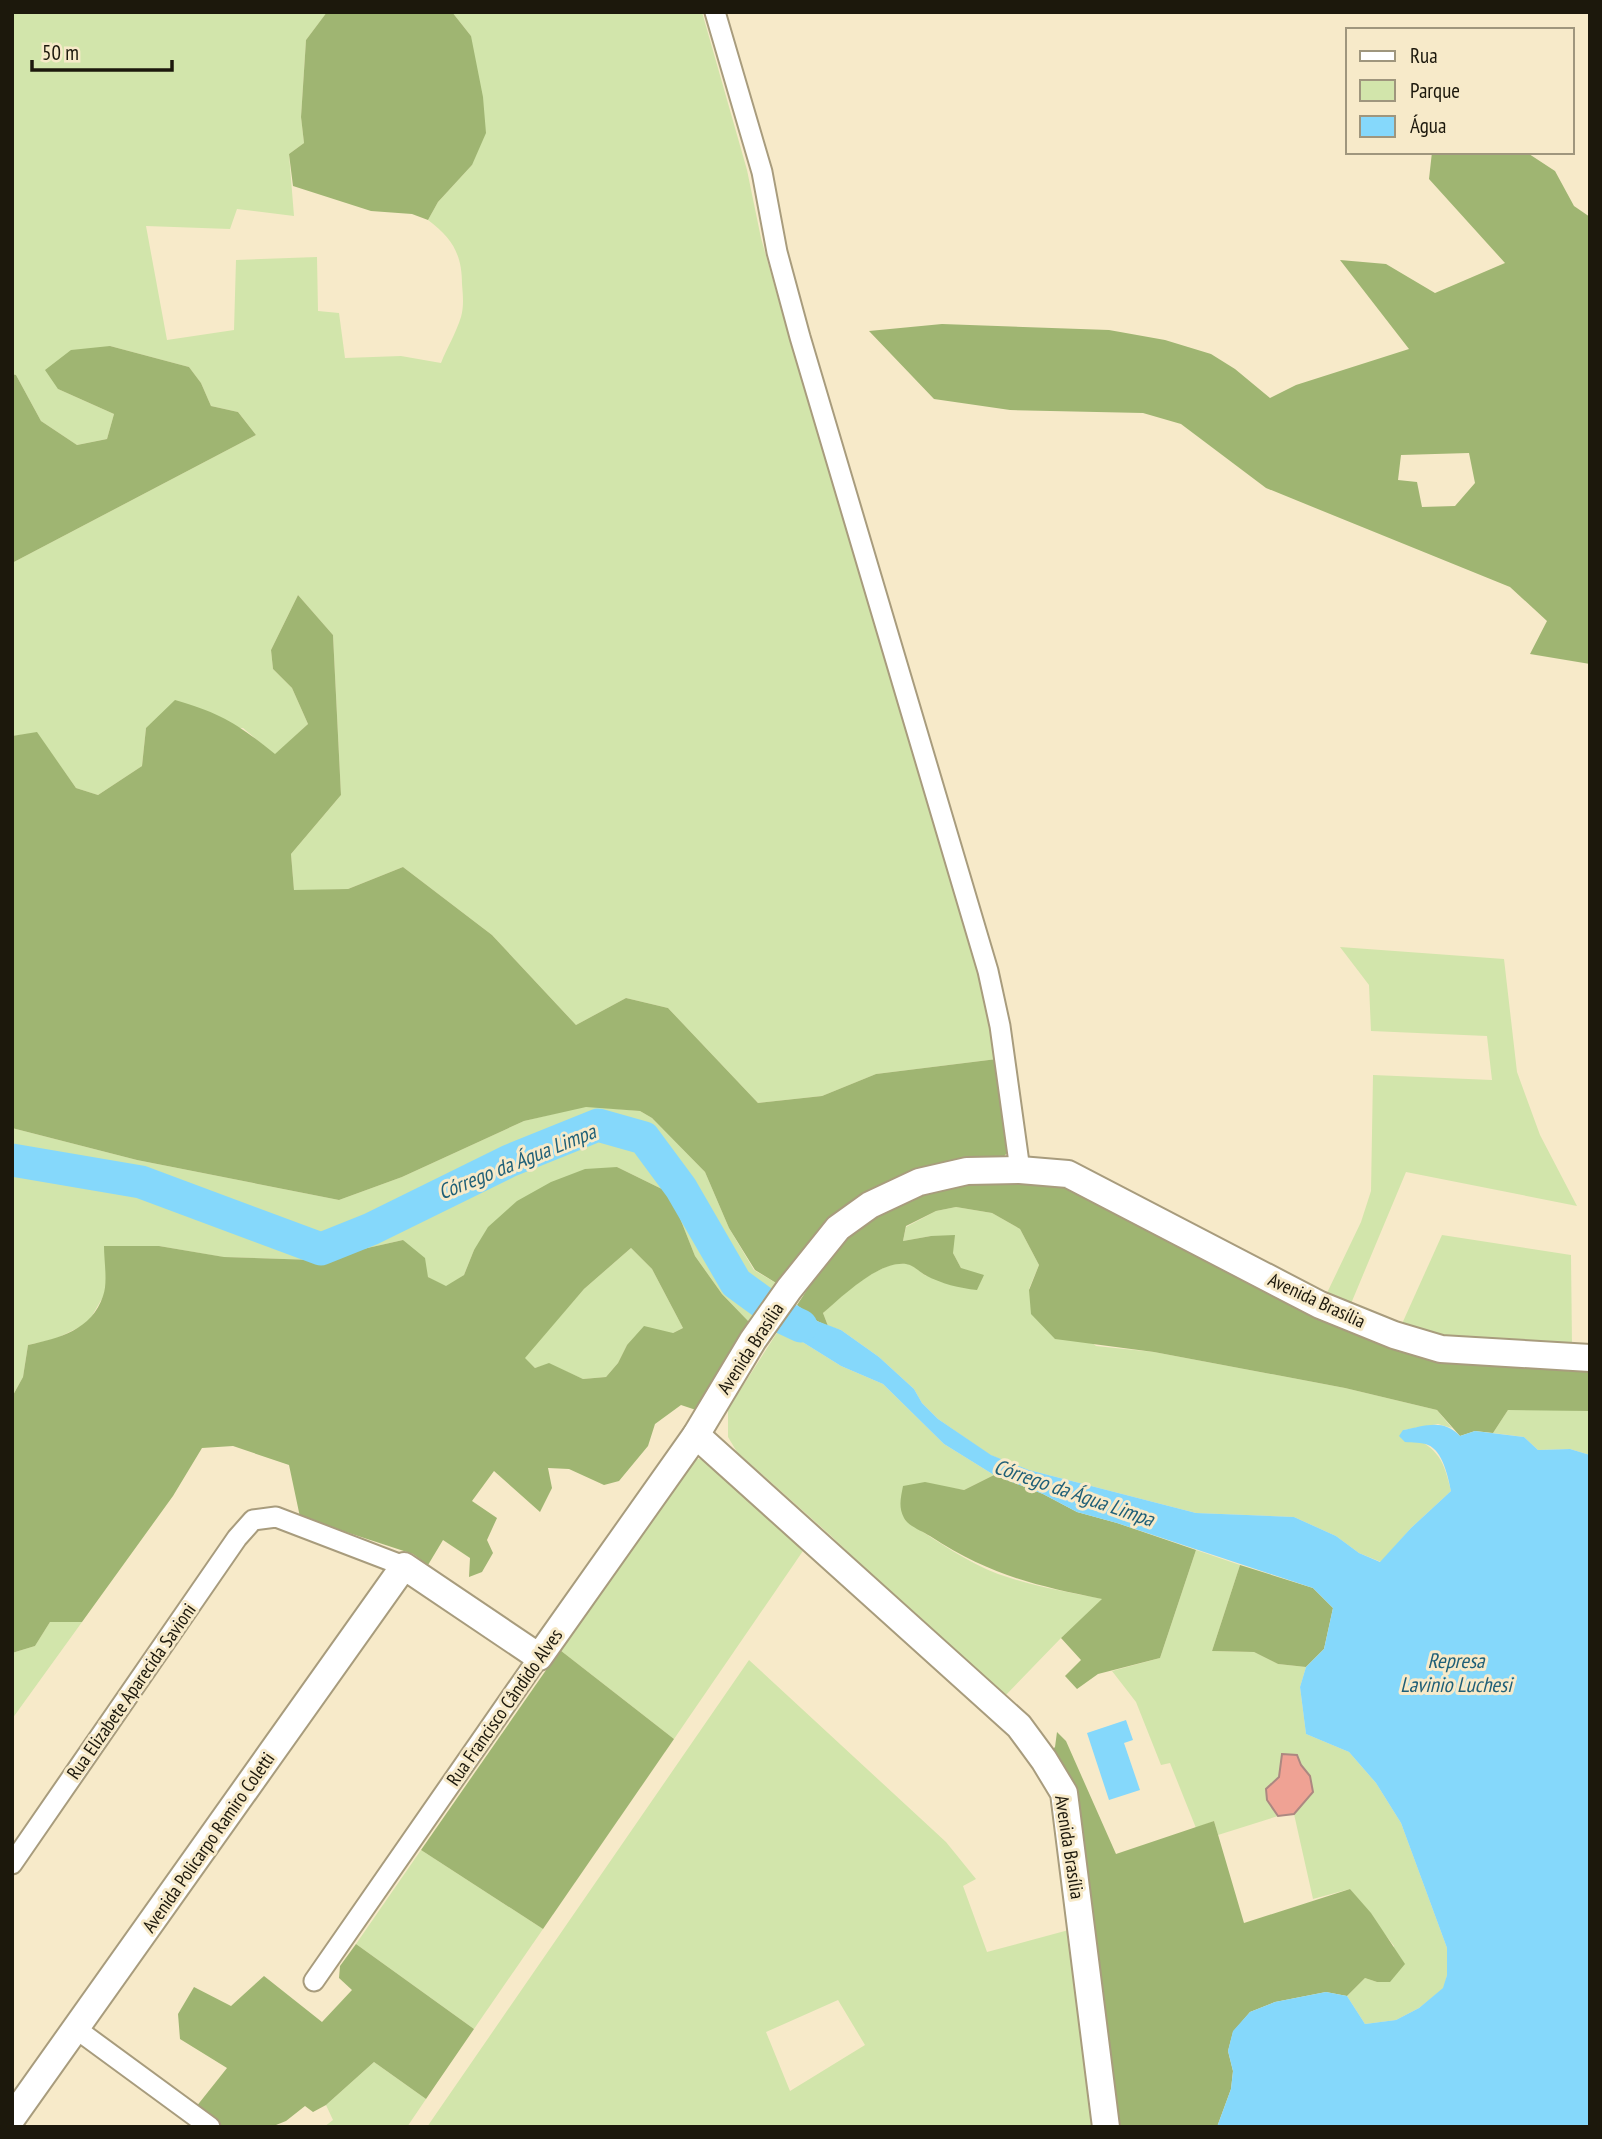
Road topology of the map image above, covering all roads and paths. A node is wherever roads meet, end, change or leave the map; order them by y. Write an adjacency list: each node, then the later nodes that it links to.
1 (715, 12): 2 (street)
2 (1020, 1170): 3 (street, Avenida Brasília); 4 (street, Avenida Brasília)
3 (1590, 1358)
4 (696, 1434): 6 (street, Rua Francisco Cândido Alves); 12 (street, Avenida Brasília)
5 (404, 1566): 6 (street); 7 (street, Rua Elizabete Aparecida Savioni); 9 (street, Avenida Policarpo Ramiro Coletti)
6 (539, 1657): 8 (street, Rua Francisco Cândido Alves)
7 (12, 1864)
8 (314, 1981)
9 (75, 2028): 10 (street, Avenida Policarpo Ramiro Coletti); 11 (street)
10 (12, 2118)
11 (210, 2127)
12 (1106, 2127)

